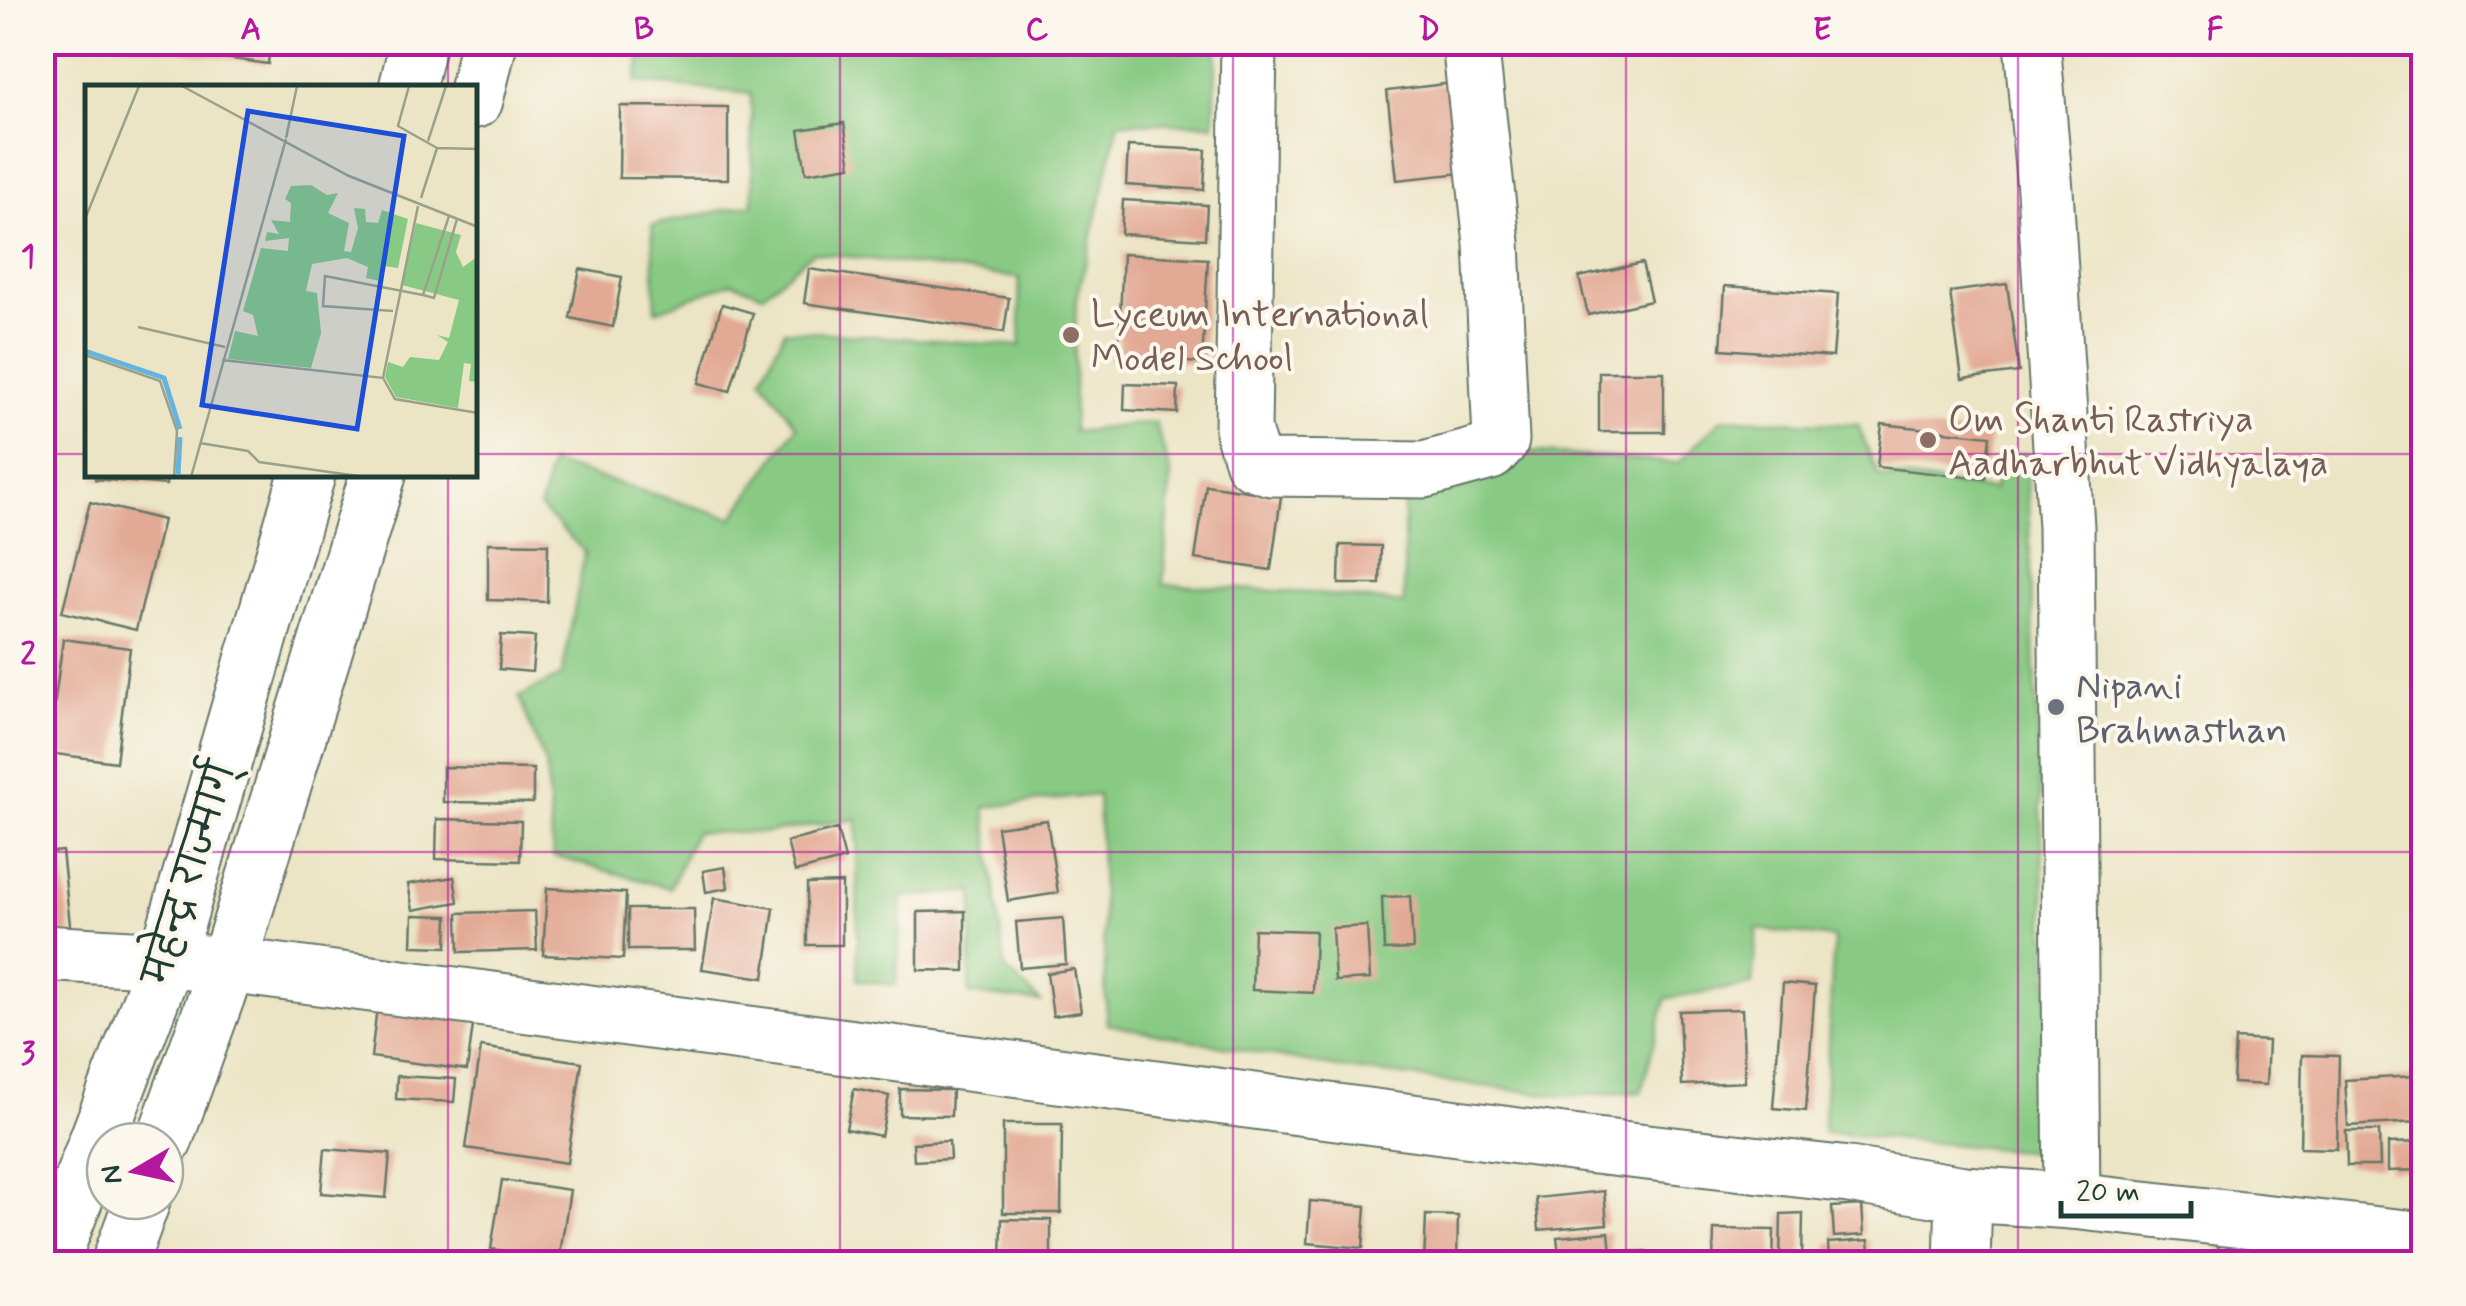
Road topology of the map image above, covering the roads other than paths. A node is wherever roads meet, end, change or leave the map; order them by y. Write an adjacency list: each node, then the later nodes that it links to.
1 (418, 42): 6 (main road)
2 (489, 42): 7 (main road)
3 (1249, 42): 4 (main road)
4 (1470, 42)
5 (2032, 42): 15 (main road)
6 (408, 85)
7 (478, 88)
8 (306, 478): 11 (main road, महेन्द्र राज्मार्ग्)
9 (377, 478): 12 (main road, महेन्द्र राज्मार्ग्)
10 (42, 953): 11 (main road)
11 (166, 960): 12 (main road); 18 (main road, महेन्द्र राज्मार्ग्)
12 (228, 965): 13 (main road, महेन्द्र राज्मार्ग्); 14 (main road)
13 (171, 1121)
14 (1964, 1194): 15 (main road); 20 (main road)
15 (2072, 1201): 17 (main road)
16 (135, 1221): 19 (main road)
17 (2424, 1240)
18 (50, 1264)
19 (119, 1264)
20 (1962, 1264)

